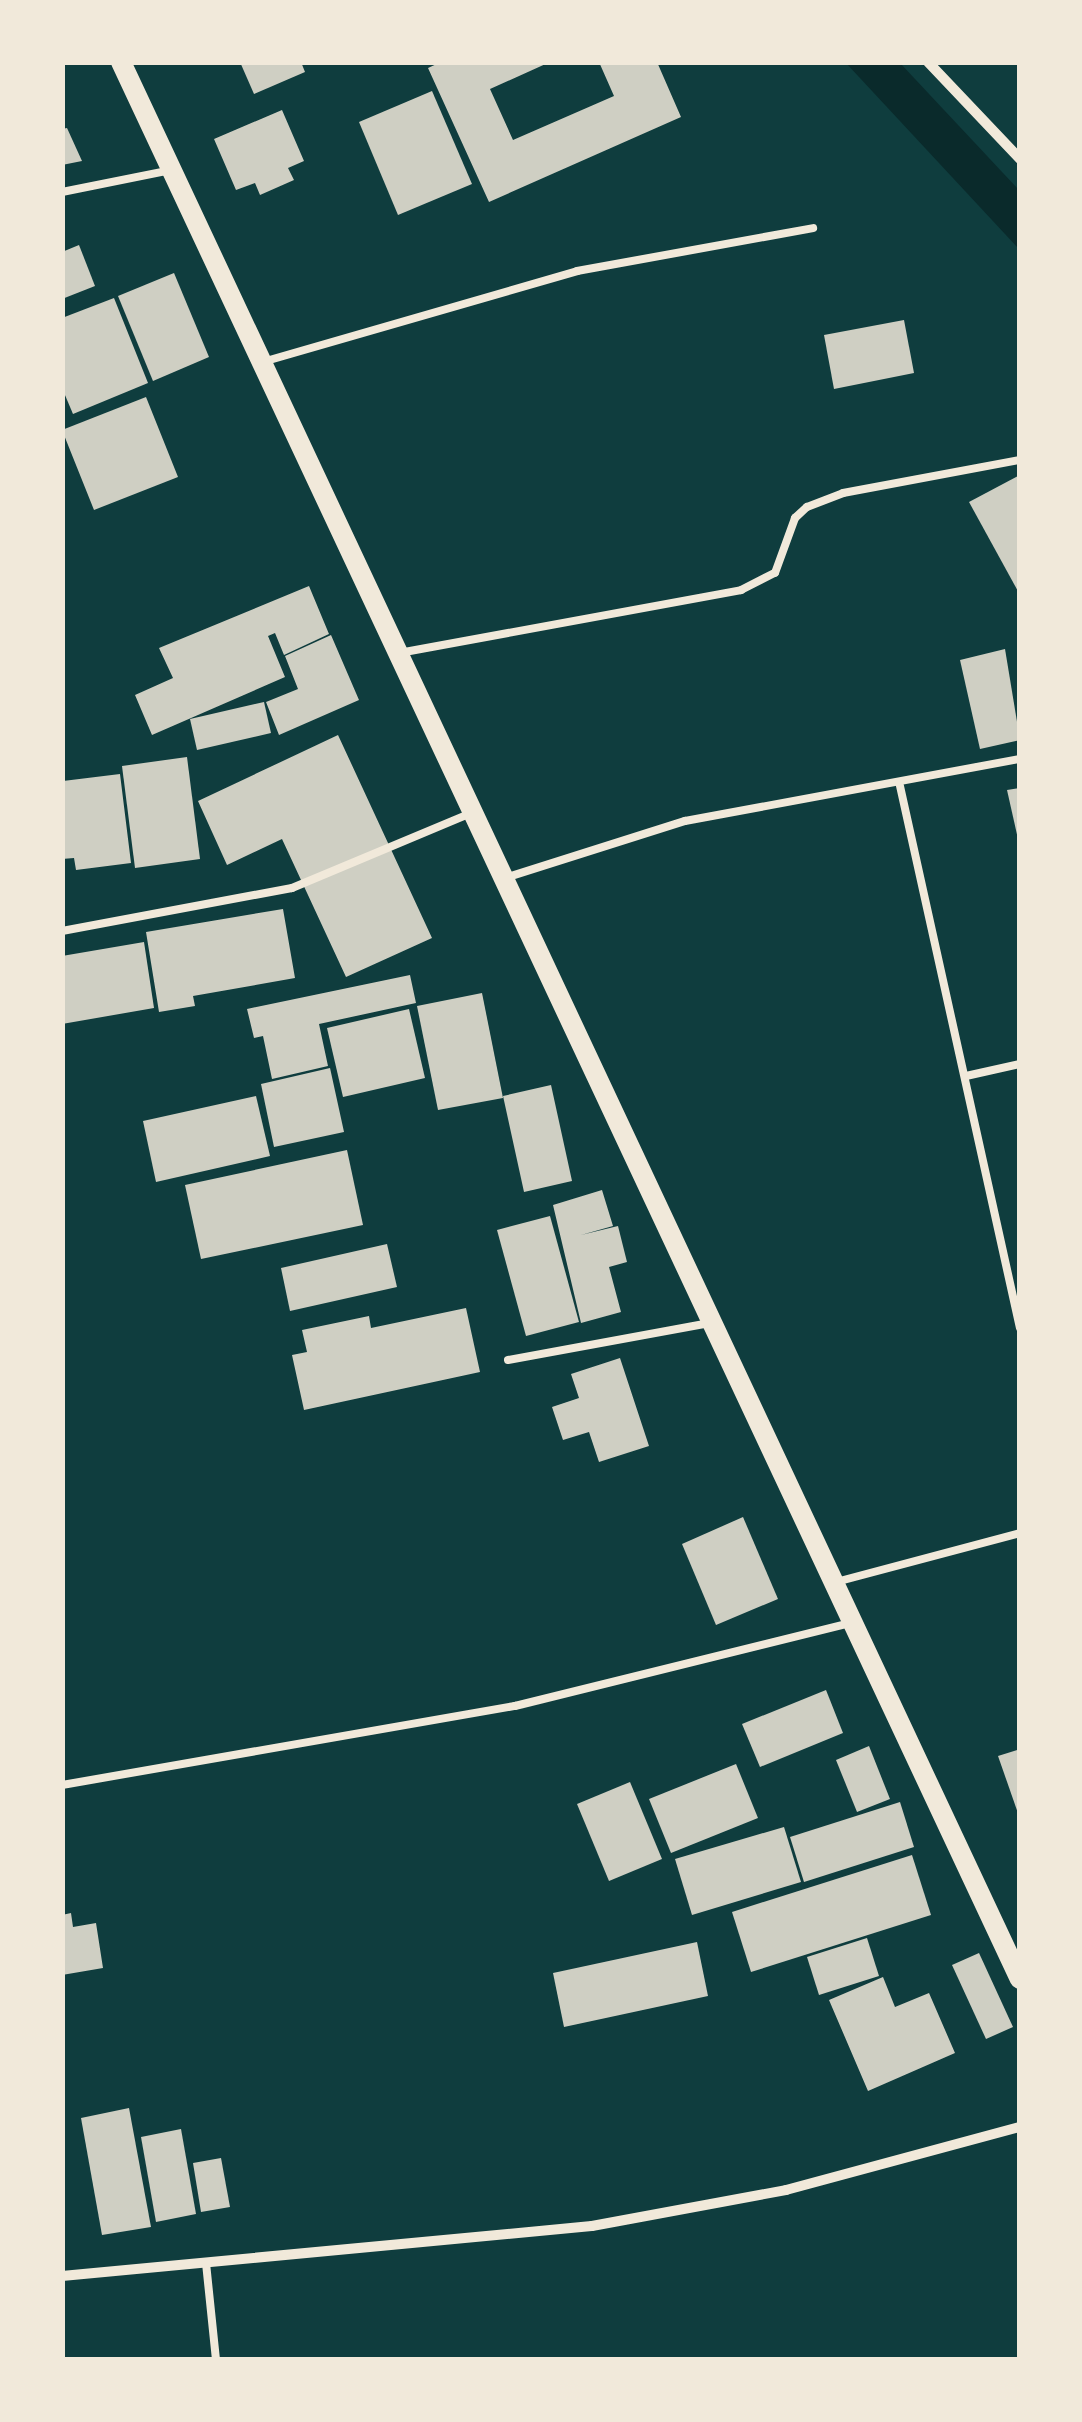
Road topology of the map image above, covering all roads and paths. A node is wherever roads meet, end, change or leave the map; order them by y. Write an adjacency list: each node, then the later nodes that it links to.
1 (120, 62): 4 (main road)
2 (928, 62): 3 (street)
3 (1020, 160)
4 (171, 170): 5 (lane); 7 (main road)
5 (62, 192)
6 (813, 228): 7 (lane)
7 (262, 362): 9 (main road)
8 (1020, 460): 9 (lane)
9 (399, 653): 12 (main road)
10 (1020, 759): 11 (lane)
11 (900, 786): 13 (lane); 16 (lane)
12 (474, 812): 13 (main road); 14 (lane)
13 (506, 878): 17 (main road)
14 (62, 931)
15 (1020, 1064): 16 (lane)
16 (966, 1076): 18 (lane)
17 (716, 1322): 19 (lane); 21 (main road)
18 (1020, 1328)
19 (508, 1360)
20 (1020, 1533): 21 (lane)
21 (836, 1582): 22 (main road)
22 (855, 1622): 23 (lane); 24 (main road)
23 (62, 1784)
24 (1020, 1979)
25 (1020, 2127): 26 (street)
26 (206, 2263): 27 (street); 28 (lane)
27 (62, 2276)
28 (216, 2360)

